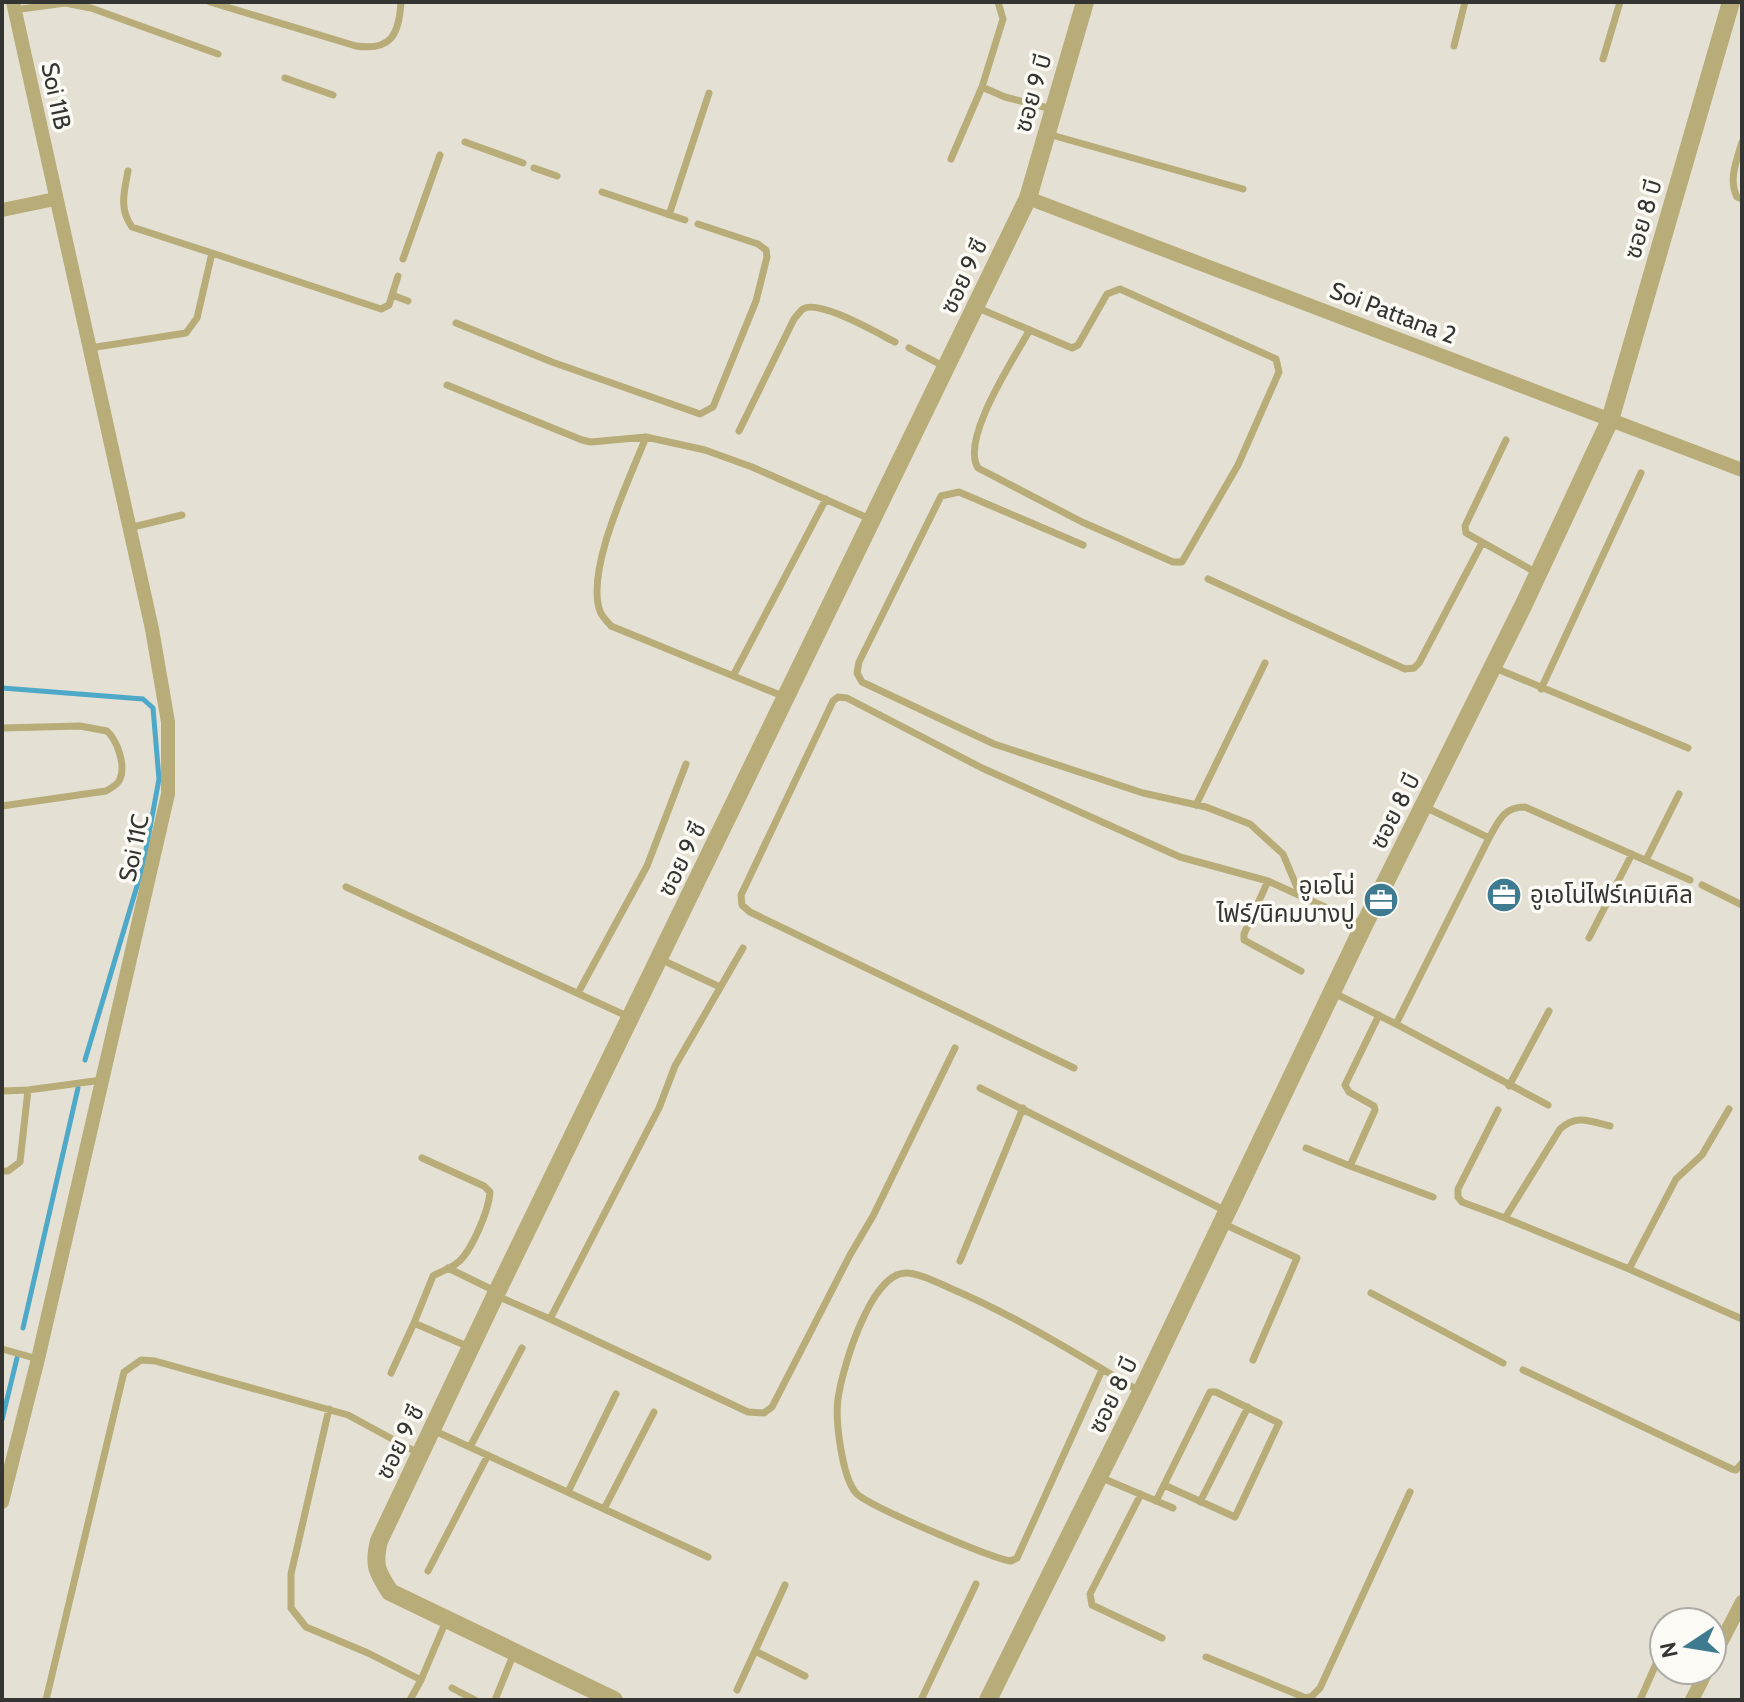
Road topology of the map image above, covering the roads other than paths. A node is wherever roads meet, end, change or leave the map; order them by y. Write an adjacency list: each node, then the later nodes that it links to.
1 (210, 2): 2 (lane)
2 (401, 2)
3 (998, 2): 13 (lane)
4 (1085, 2): 16 (street, ซอย 9 บี)
5 (1465, 2): 9 (lane)
6 (1620, 2): 11 (lane)
7 (1731, 2): 48 (street, ซอย 8 บี)
8 (14, 6): 10 (lane); 29 (street, Soi 11B)
9 (1454, 46)
10 (218, 54)
11 (1603, 59)
12 (285, 78): 15 (lane)
13 (982, 87): 16 (lane); 21 (lane)
14 (709, 93): 32 (lane)
15 (333, 95)
16 (1052, 109): 17 (street, ซอย 9 บี)
17 (1046, 134): 26 (lane); 28 (street, ซอย 9 บี)
18 (465, 142): 22 (lane)
19 (1742, 142): 30 (lane)
20 (440, 155): 36 (lane)
21 (951, 159)
22 (523, 163)
23 (534, 168): 25 (lane)
24 (128, 171): 35 (lane)
25 (557, 176)
26 (1243, 189)
27 (602, 192): 32 (lane)
28 (1028, 198): 40 (street, ซอย 9 ซี); 48 (street, Soi Pattana 2)
29 (55, 199): 31 (street); 44 (street, Soi 11C)
30 (1742, 199)
31 (2, 210)
32 (669, 215): 33 (lane)
33 (685, 220)
34 (698, 224): 41 (lane)
35 (212, 253): 38 (lane); 44 (lane)
36 (403, 259)
37 (398, 276): 38 (lane)
38 (392, 295): 39 (lane)
39 (408, 301)
40 (976, 307): 42 (lane); 46 (street, ซอย 9 ซี)
41 (456, 323)
42 (1029, 331): 42 (lane)
43 (895, 342): 49 (lane)
44 (88, 348): 57 (street, Soi 11C)
45 (909, 348): 46 (lane)
46 (947, 368): 56 (street, ซอย 9 ซี)
47 (447, 385): 50 (lane)
48 (1610, 420): 52 (street, Soi Pattana 2); 60 (street, ซอย 8 บี)
49 (739, 431)
50 (646, 437): 54 (lane); 64 (lane)
51 (1506, 440): 58 (lane)
52 (1742, 470)
53 (1641, 473): 65 (lane)
54 (826, 499): 56 (lane); 64 (lane)
55 (182, 515): 57 (lane)
56 (872, 519): 66 (street, ซอย 9 ซี)
57 (129, 528): 97 (street, Soi 11C)
58 (1482, 543): 60 (lane); 61 (lane)
59 (1083, 545): 71 (lane)
60 (1539, 574): 63 (street, ซอย 8 บี)
61 (1208, 579)
62 (1265, 663): 71 (lane)
63 (1493, 668): 65 (lane); 73 (street, ซอย 8 บี)
64 (733, 676): 66 (lane)
65 (1541, 689): 68 (lane)
66 (787, 698): 86 (street, ซอย 9 ซี)
67 (2, 728): 72 (lane)
68 (1688, 748)
69 (686, 764): 90 (lane)
70 (1679, 794): 76 (lane)
71 (1196, 805): 81 (lane)
72 (2, 806)
73 (1425, 807): 74 (lane); 83 (street, ซอย 8 บี)
74 (1489, 838): 75 (lane); 94 (lane)
75 (1632, 854): 76 (lane); 84 (lane)
76 (1646, 860): 77 (lane)
77 (1690, 880)
78 (1268, 881): 81 (lane); 87 (lane); 96 (lane)
79 (1702, 885): 82 (lane)
80 (346, 887): 90 (lane)
81 (1301, 897): 83 (lane)
82 (1742, 905)
83 (1364, 925): 89 (street, ซอย 8 บี)
84 (1589, 938)
85 (743, 948): 88 (lane)
86 (660, 959): 88 (lane); 93 (street, ซอย 9 ซี)
87 (1301, 971)
88 (720, 987): 121 (lane)
89 (1333, 992): 92 (lane); 112 (street, ซอย 8 บี)
90 (578, 993): 93 (lane)
91 (1549, 1011): 98 (lane)
92 (1379, 1015): 94 (lane); 109 (lane)
93 (631, 1018): 118 (street, ซอย 9 ซี)
94 (1396, 1024): 98 (lane)
95 (955, 1048): 121 (lane)
96 (1074, 1068)
97 (102, 1080): 100 (lane); 126 (street, Soi 11C)
98 (1509, 1086): 102 (lane)
99 (980, 1088): 103 (lane)
100 (28, 1090): 101 (lane); 110 (lane)
101 (2, 1091)
102 (1548, 1105)
103 (1023, 1108): 112 (lane); 114 (lane)
104 (1729, 1109): 116 (lane)
105 (1498, 1110): 113 (lane)
106 (1610, 1126): 113 (lane)
107 (1306, 1148): 109 (lane)
108 (422, 1158): 115 (lane)
109 (1350, 1166): 111 (lane)
110 (2, 1171)
111 (1433, 1197)
112 (1225, 1218): 127 (lane); 132 (street, ซอย 8 บี)
113 (1505, 1218): 116 (lane)
114 (960, 1261)
115 (448, 1268): 118 (lane); 122 (lane)
116 (1629, 1269): 120 (lane)
117 (1371, 1293): 128 (lane)
118 (496, 1294): 121 (lane); 123 (street, ซอย 9 ซี)
119 (1742, 1307): 120 (lane)
120 (1739, 1318)
121 (550, 1319)
122 (414, 1323): 123 (lane); 131 (lane)
123 (471, 1348): 137 (street, ซอย 9 ซี)
124 (522, 1348): 138 (lane)
125 (2, 1349): 126 (lane)
126 (38, 1359): 148 (street, Soi 11C)
127 (1253, 1360)
128 (1503, 1363)
129 (1102, 1370): 129 (lane); 132 (lane)
130 (1523, 1370): 141 (lane)
131 (391, 1373)
132 (1141, 1392): 142 (street, ซอย 8 บี)
133 (616, 1394): 144 (lane)
134 (1248, 1407): 143 (lane); 149 (lane); 149 (lane)
135 (329, 1409): 139 (lane); 164 (lane); 167 (lane)
136 (654, 1412): 151 (lane)
137 (433, 1430): 138 (lane); 139 (street, ซอย 9 ซี)
138 (470, 1447): 140 (lane)
139 (420, 1454): 157 (street, ซอย 9 ซี)
140 (488, 1455): 144 (lane); 153 (lane)
141 (1742, 1463)
142 (1100, 1477): 146 (lane); 173 (street, ซอย 8 บี)
143 (1164, 1485): 147 (lane); 149 (lane)
144 (568, 1492): 151 (lane)
145 (1410, 1492): 162 (lane)
146 (1141, 1494): 147 (lane); 159 (lane)
147 (1156, 1501): 150 (lane)
148 (2, 1502)
149 (1200, 1502)
150 (1173, 1508)
151 (604, 1509): 152 (lane)
152 (708, 1557)
153 (428, 1571)
154 (976, 1584): 172 (lane)
155 (785, 1585): 161 (lane)
156 (1742, 1602): 158 (street)
157 (446, 1621): 160 (street); 164 (lane)
158 (1728, 1629)
159 (1162, 1638)
160 (515, 1651): 170 (lane); 171 (street)
161 (755, 1651): 163 (lane); 166 (lane)
162 (1206, 1657)
163 (805, 1676)
164 (421, 1680): 168 (lane)
165 (452, 1688): 169 (lane)
166 (737, 1690)
167 (46, 1700)
168 (410, 1700)
169 (475, 1700)
170 (495, 1700)
171 (614, 1700)
172 (921, 1700)
173 (988, 1700)

